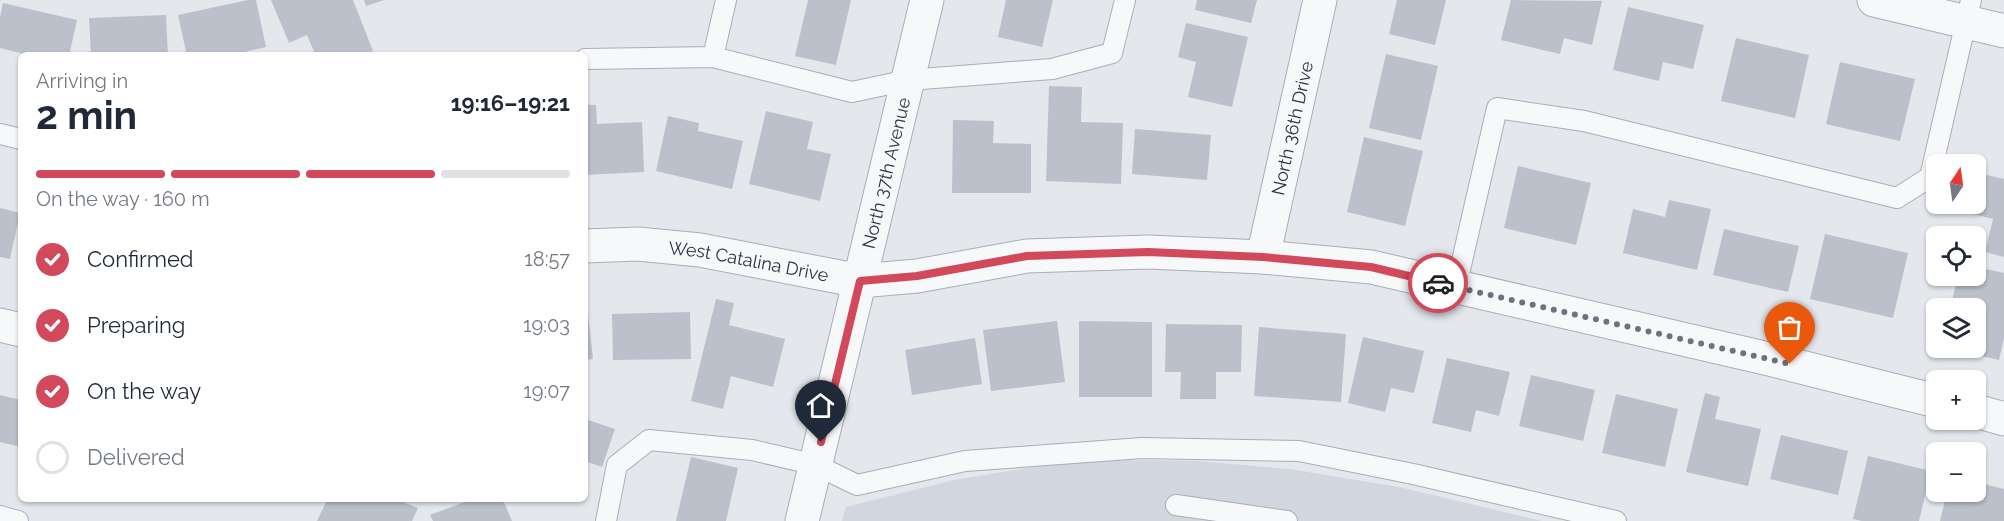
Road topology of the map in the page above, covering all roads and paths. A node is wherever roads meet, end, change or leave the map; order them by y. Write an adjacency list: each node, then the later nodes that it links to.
1 (726, 0): 8 (lane)
2 (927, 0): 10 (street, North 37th Avenue)
3 (1125, 0): 10 (lane)
4 (1320, 0): 14 (street, North 36th Drive)
5 (1874, 0): 6 (street)
6 (1969, 11): 7 (street); 16 (lane)
7 (2004, 31)
8 (713, 57): 9 (lane); 10 (lane)
9 (588, 59)
10 (908, 80): 15 (street, North 37th Avenue)
11 (0, 134): 12 (lane)
12 (18, 138)
13 (588, 246): 15 (street, West Catalina Drive)
14 (1263, 257): 15 (street, West Catalina Drive); 16 (street, West Catalina Drive)
15 (860, 281): 22 (street, North 37th Avenue)
16 (1456, 287): 19 (street, West Catalina Drive)
17 (0, 325): 18 (street)
18 (18, 329)
19 (1926, 398)
20 (1986, 414): 21 (street)
21 (2004, 419)
22 (816, 465): 26 (lane); 27 (street, North 37th Avenue); 29 (lane)
23 (1176, 505): 28 (lane)
24 (0, 516): 25 (lane)
25 (18, 521)
26 (606, 521)
27 (802, 521)
28 (1287, 521)
29 (1616, 521)

